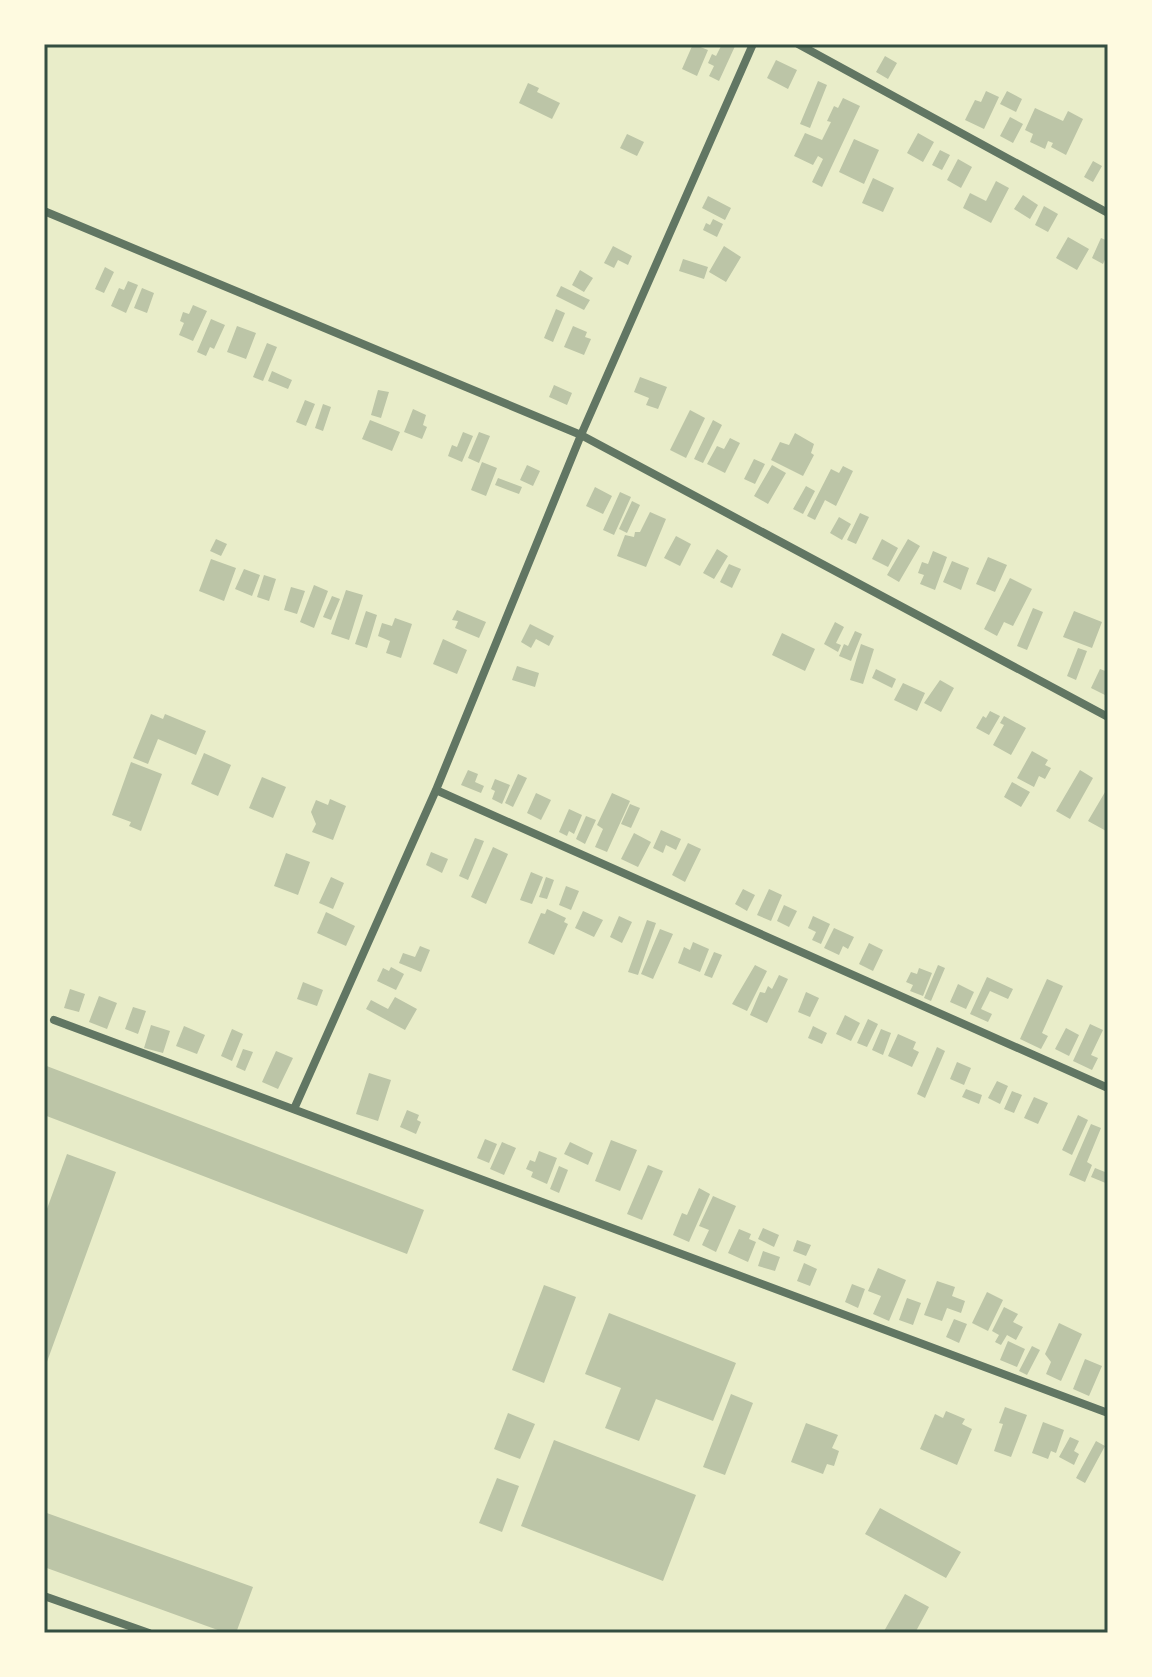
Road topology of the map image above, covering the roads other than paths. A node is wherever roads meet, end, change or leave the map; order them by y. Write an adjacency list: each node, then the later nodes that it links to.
1 (753, 44): 5 (street)
2 (798, 44): 4 (street)
3 (44, 211): 5 (street)
4 (1108, 213)
5 (581, 435): 6 (street); 7 (street)
6 (1108, 717)
7 (436, 790): 9 (street); 10 (street)
8 (54, 1020): 10 (street)
9 (1108, 1088)
10 (294, 1109): 11 (street)
11 (1108, 1413)
12 (44, 1596): 13 (street)
13 (149, 1633)

